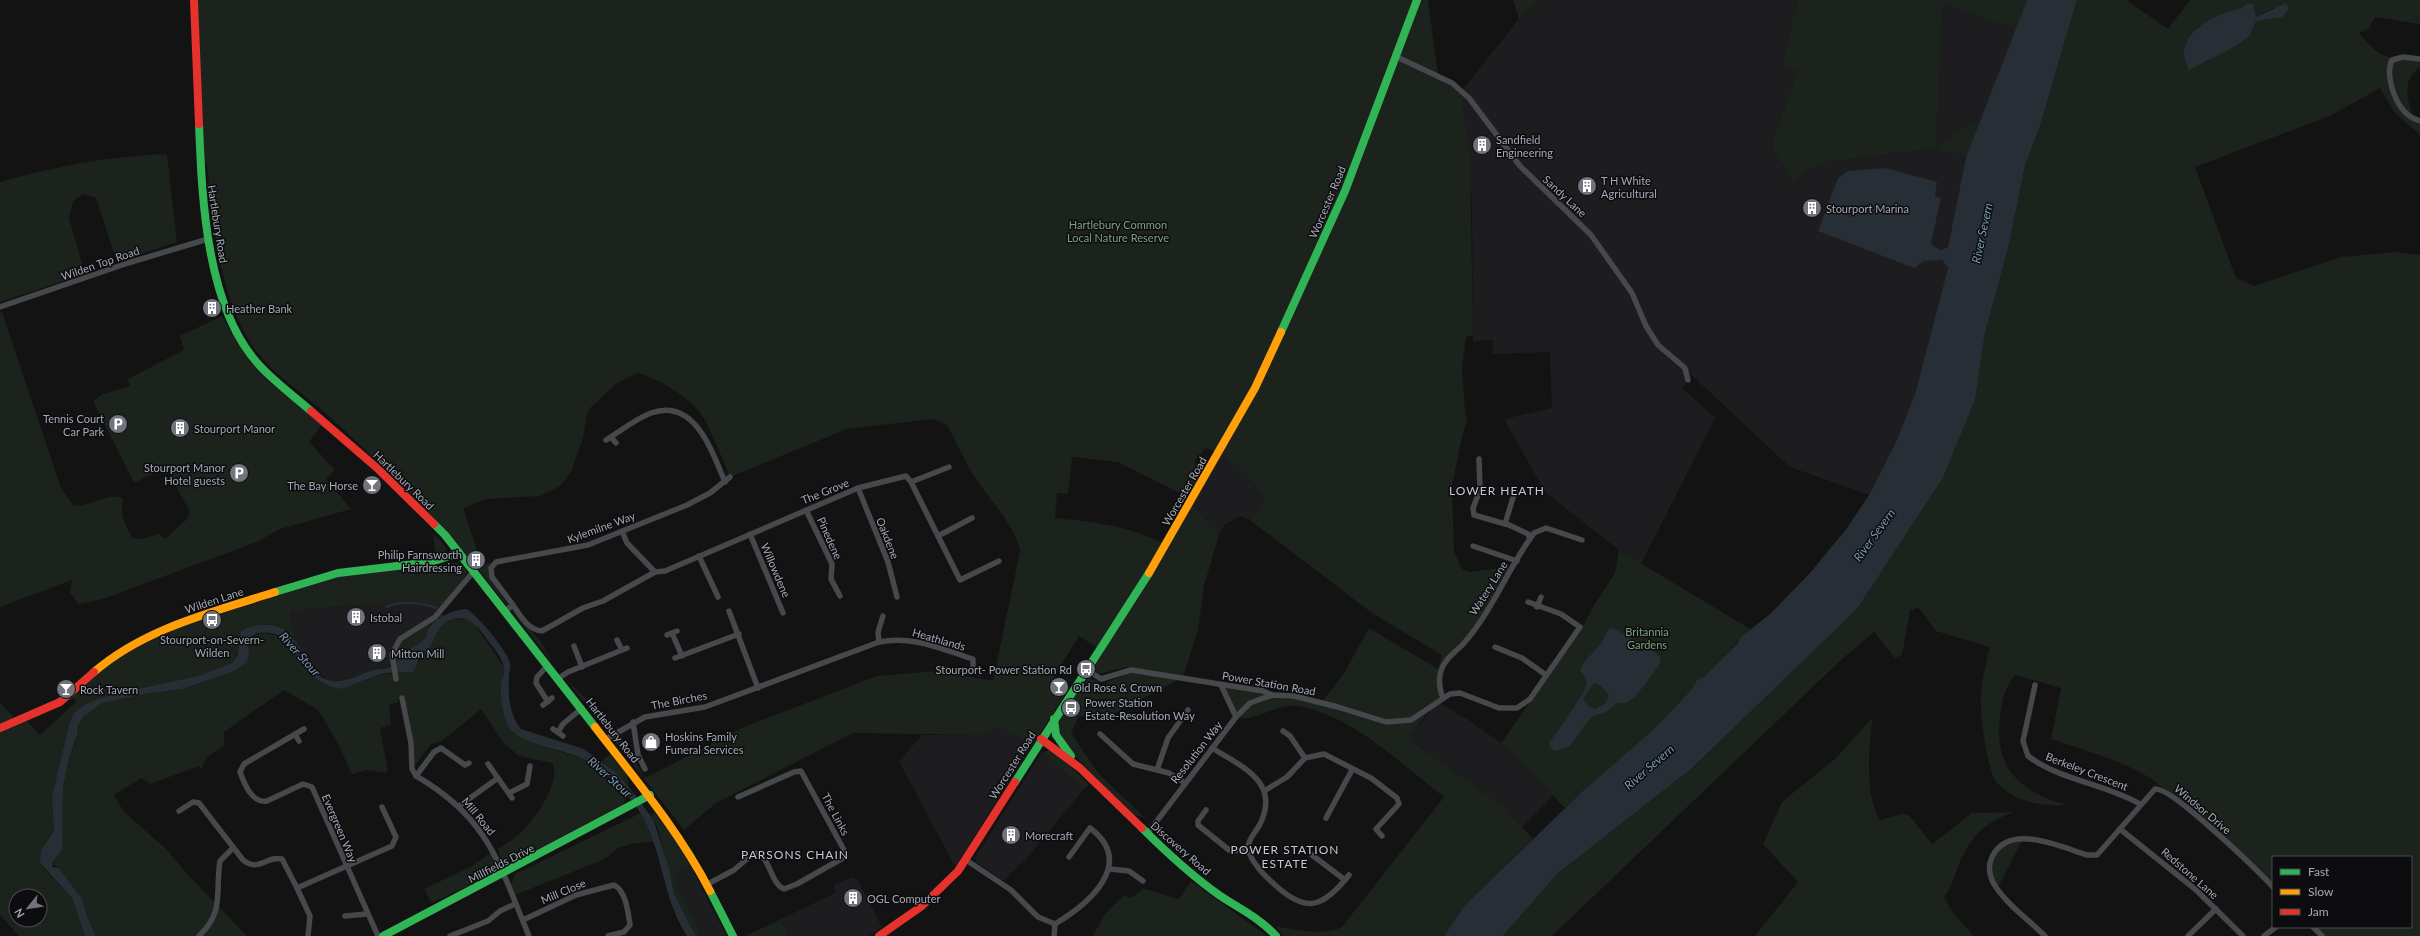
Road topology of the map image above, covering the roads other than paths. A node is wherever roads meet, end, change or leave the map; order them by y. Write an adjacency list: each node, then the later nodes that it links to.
1 (194, 0): 6 (main road, Hartlebury Road)
2 (1417, 0): 3 (main road, Worcester Road)
3 (1397, 57): 8 (street, Sandy Lane); 54 (main road, Worcester Road)
4 (2420, 59): 5 (street)
5 (2420, 121)
6 (208, 239): 7 (street, Wilden Top Road); 26 (main road, Hartlebury Road)
7 (0, 307)
8 (1688, 380)
9 (616, 443): 13 (street)
10 (1479, 459): 19 (street)
11 (949, 467): 14 (street)
12 (730, 477): 13 (street, Kylemilne Way)
13 (725, 482): 20 (street, Kylemilne Way)
14 (911, 482): 15 (street, The Grove); 22 (street)
15 (858, 488): 17 (street, The Grove); 34 (street, Oakdene)
16 (1514, 491): 19 (street)
17 (806, 510): 21 (street, The Grove); 32 (street, Pinedene)
18 (972, 518): 22 (street)
19 (1505, 524): 23 (street)
20 (622, 531): 31 (street); 37 (street, Kylemilne Way)
21 (750, 534): 27 (street, The Grove); 41 (street, Willowdene)
22 (938, 536): 28 (street)
23 (1530, 539): 24 (street, Watery Lane); 29 (street, Watery Lane)
24 (1582, 540)
25 (1473, 546): 29 (street)
26 (459, 553): 30 (main road, Hartlebury Road); 70 (main road, Wilden Lane)
27 (699, 556): 31 (street, The Grove); 33 (street)
28 (999, 561)
29 (1517, 561): 63 (street, Watery Lane)
30 (474, 571): 39 (main road, Hartlebury Road); 57 (street)
31 (655, 572): 37 (street, Kylemilne Way)
32 (840, 596)
33 (718, 597)
34 (897, 597)
35 (1541, 597): 38 (street)
36 (1528, 602): 38 (street)
37 (513, 604): 39 (street)
38 (1537, 607): 55 (street)
39 (505, 611): 51 (main road, Hartlebury Road)
40 (729, 612): 44 (street)
41 (783, 613)
42 (883, 616): 46 (street)
43 (672, 633): 49 (street)
44 (739, 634): 49 (street); 60 (street)
45 (617, 640): 52 (street)
46 (879, 642): 53 (street, Heathlands); 60 (street, The Birches)
47 (574, 646): 52 (street)
48 (1495, 647): 55 (street)
49 (682, 656): 50 (street)
50 (674, 658)
51 (548, 665): 56 (main road, Hartlebury Road); 64 (street)
52 (582, 666): 56 (street)
53 (973, 668)
54 (1086, 669): 58 (street, Power Station Road); 68 (main road, Worcester Road)
55 (1546, 675): 63 (street)
56 (559, 678): 65 (main road, Hartlebury Road)
57 (396, 679)
58 (1221, 685): 61 (street, Power Station Road); 67 (street)
59 (2035, 685): 95 (street, Berkeley Crescent)
60 (758, 688): 69 (street, The Birches)
61 (1272, 694): 63 (street, Power Station Road); 67 (street, Resolution Way)
62 (402, 698): 89 (street)
63 (1443, 698)
64 (548, 702)
65 (582, 708): 75 (street); 77 (main road, Hartlebury Road)
66 (1188, 710): 87 (street)
67 (1236, 717): 80 (street, Resolution Way)
68 (1054, 719): 76 (main road, Worcester Road); 79 (main road, Discovery Road)
69 (633, 722): 77 (street, The Birches); 86 (street)
70 (0, 728)
71 (304, 729): 73 (street, Evergreen Way)
72 (1282, 731): 81 (street)
73 (295, 734): 78 (street); 109 (street, Evergreen Way)
74 (1100, 734): 87 (street)
75 (563, 736)
76 (1043, 736): 79 (main road); 85 (main road, Discovery Road); 108 (main road, Worcester Road)
77 (606, 739): 93 (main road, Hartlebury Road)
78 (299, 741)
79 (1060, 741): 85 (main road, Discovery Road)
80 (1212, 748): 91 (street, Resolution Way); 92 (street)
81 (1305, 758): 88 (street); 92 (street)
82 (469, 763): 89 (street)
83 (488, 764): 90 (street)
84 (530, 766): 90 (street)
85 (1080, 767): 102 (main road, Discovery Road)
86 (645, 769)
87 (1157, 770): 91 (street)
88 (1352, 770): 100 (street); 103 (street)
89 (416, 776): 96 (street, Mill Road)
90 (498, 778): 96 (street)
91 (1185, 783): 102 (street, Resolution Way)
92 (1264, 790): 105 (street)
93 (647, 797): 111 (main road, Millfields Drive); 113 (main road, Hartlebury Road)
94 (738, 797): 113 (street, The Links)
95 (2140, 804): 101 (street, Windsor Drive); 114 (street, Windsor Drive)
96 (459, 806): 111 (street, Mill Road)
97 (382, 807): 109 (street)
98 (1206, 810): 105 (street)
99 (179, 811): 104 (street)
100 (1326, 818)
101 (2120, 829): 117 (street, Redstone Lane); 135 (street, Windsor Drive)
102 (1147, 834): 134 (main road, Discovery Road)
103 (1382, 836)
104 (232, 849): 115 (street); 124 (street)
105 (1248, 850): 106 (street)
106 (1312, 855)
107 (1069, 858): 110 (street)
108 (966, 860): 121 (street); 132 (main road, Worcester Road)
109 (346, 866): 115 (street); 118 (street, Evergreen Way)
110 (1110, 869): 112 (street); 121 (street)
111 (505, 874): 116 (street, Mill Road); 127 (main road, Millfields Drive)
112 (1143, 881)
113 (706, 885): 131 (main road, Hartlebury Road)
114 (2272, 886)
115 (297, 888): 125 (street)
116 (514, 904): 120 (street, Mill Road); 128 (street)
117 (2216, 908): 136 (street); 137 (street, Redstone Lane)
118 (368, 914): 119 (street); 126 (street, Evergreen Way)
119 (345, 916)
120 (523, 920): 129 (street, Mill Road); 130 (street, Mill Close)
121 (1055, 924): 133 (street)
122 (2275, 928): 138 (street)
123 (2314, 928): 139 (street)
124 (199, 936)
125 (308, 936)
126 (378, 936)
127 (383, 936)
128 (450, 936)
129 (529, 936)
130 (608, 936)
131 (733, 936)
132 (879, 936)
133 (1054, 936)
134 (1276, 936)
135 (2045, 936)
136 (2188, 936)
137 (2243, 936)
138 (2264, 936)
139 (2322, 936)

